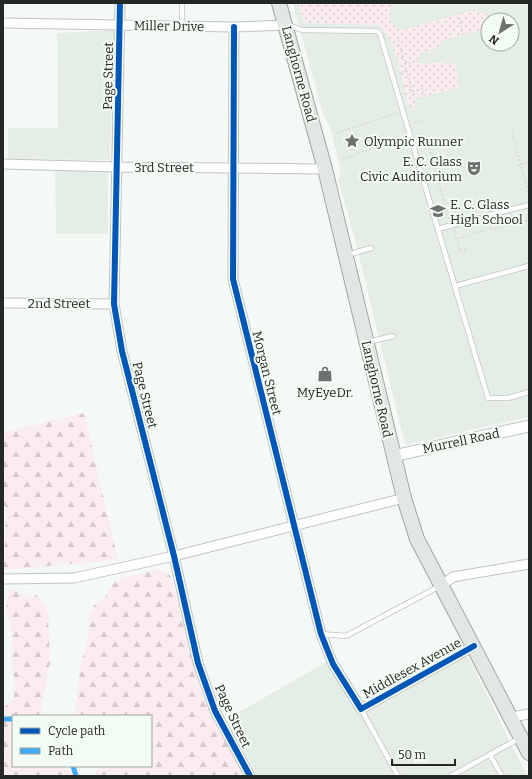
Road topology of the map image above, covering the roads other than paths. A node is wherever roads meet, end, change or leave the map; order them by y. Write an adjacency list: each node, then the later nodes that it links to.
1 (120, 3): 6 (street, Page Street)
2 (182, 3): 7 (lane)
3 (279, 3): 5 (main road, Langhorne Road)
4 (3, 23): 6 (street, Miller Drive)
5 (286, 25): 8 (street, Miller Drive); 12 (main road, Langhorne Road); 16 (lane)
6 (120, 26): 7 (street, Miller Drive); 10 (street, Page Street)
7 (182, 26): 8 (street, Miller Drive)
8 (234, 27): 11 (street, Morgan Street)
9 (3, 164): 10 (street, 3rd Street)
10 (118, 167): 11 (street, 3rd Street); 22 (street, Page Street)
11 (232, 167): 12 (street, 3rd Street); 29 (street, Morgan Street)
12 (325, 169): 18 (main road, Langhorne Road)
13 (529, 205): 14 (lane)
14 (489, 215)
15 (479, 218): 16 (lane)
16 (438, 229): 20 (lane)
17 (371, 248): 18 (lane)
18 (346, 256): 24 (main road, Langhorne Road)
19 (529, 266): 20 (lane)
20 (455, 286): 25 (lane)
21 (3, 303): 22 (street, 2nd Street)
22 (114, 304): 30 (street, Page Street)
23 (393, 336): 24 (lane)
24 (366, 342): 27 (main road, Langhorne Road)
25 (529, 392)
26 (529, 426): 27 (street, Murrell Road)
27 (393, 456): 28 (main road, Langhorne Road)
28 (404, 498): 29 (street); 33 (main road, Langhorne Road)
29 (294, 525): 30 (street); 34 (street, Morgan Street)
30 (174, 556): 32 (street); 42 (street, Page Street)
31 (529, 564): 33 (street)
32 (3, 579)
33 (442, 585): 34 (lane); 35 (main road, Langhorne Road)
34 (321, 634): 36 (street, Morgan Street)
35 (474, 646): 36 (street, Middlesex Avenue); 38 (main road, Langhorne Road)
36 (361, 709): 43 (lane)
37 (529, 714): 38 (street)
38 (511, 717): 39 (main road, Langhorne Road)
39 (521, 738): 40 (main road, Langhorne Road); 41 (lane)
40 (529, 754)
41 (490, 755): 44 (lane); 45 (lane)
42 (250, 776)
43 (398, 776)
44 (451, 776)
45 (502, 776)

